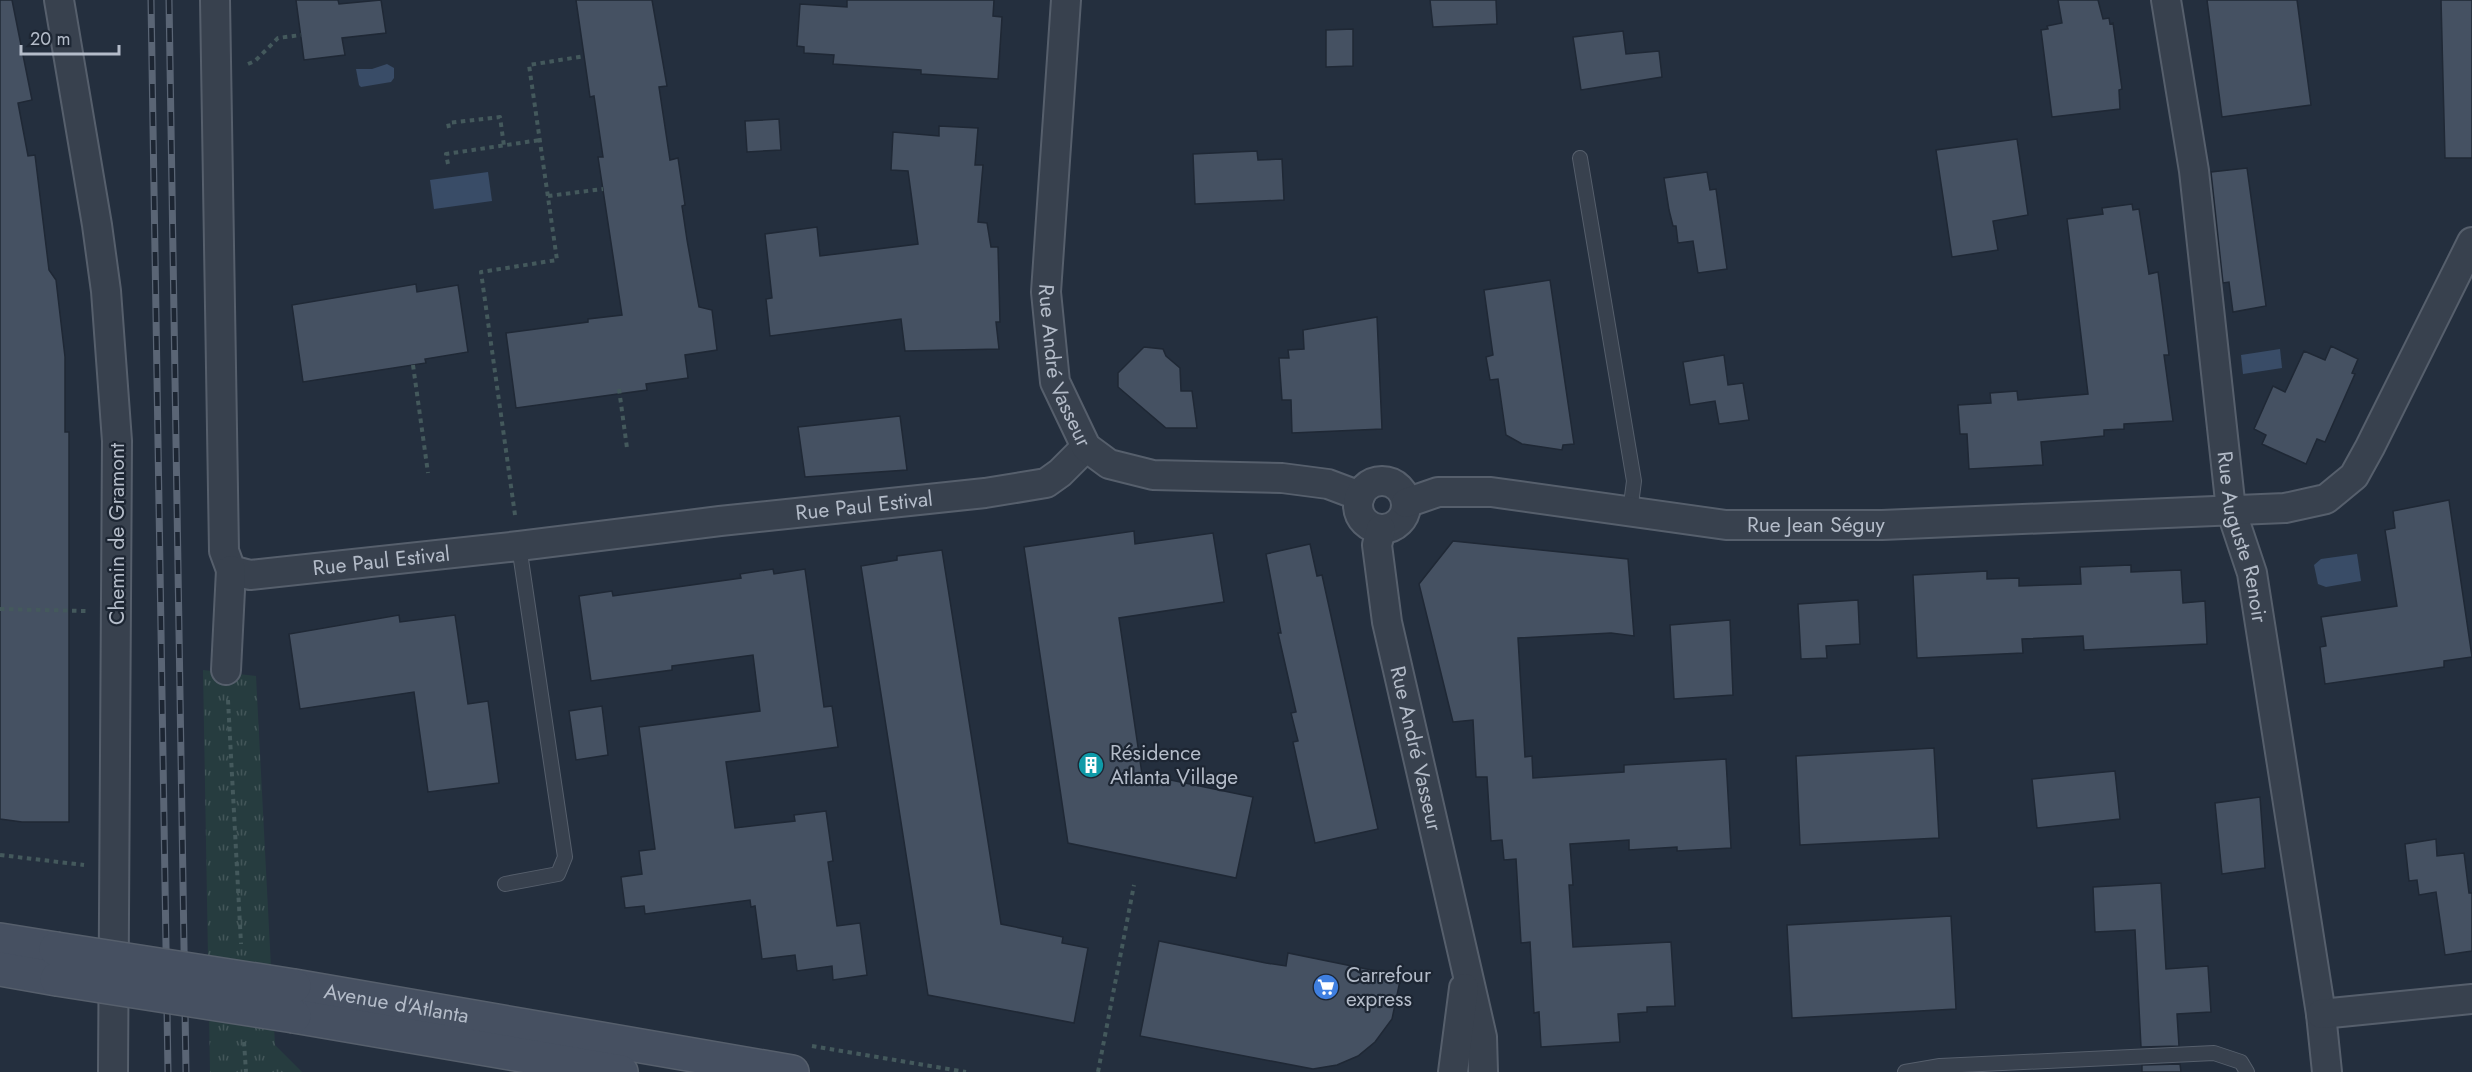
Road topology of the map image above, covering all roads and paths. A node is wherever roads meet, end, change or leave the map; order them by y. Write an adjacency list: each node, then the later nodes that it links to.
1 (59, 0): 30 (street, Chemin de Gramont)
2 (215, 0): 28 (street)
3 (1066, 0): 18 (street, Rue André Vasseur)
4 (2166, 0): 24 (street, Rue Auguste Renoir)
5 (300, 35): 7 (path)
6 (585, 56): 9 (path)
7 (244, 65)
8 (449, 128): 10 (path)
9 (540, 140): 10 (path); 14 (path)
10 (504, 146): 12 (path)
11 (1580, 158): 25 (lane)
12 (448, 164)
13 (603, 189): 14 (path)
14 (548, 196): 23 (path)
15 (2472, 242): 24 (street, Rue Jean Séguy)
16 (413, 365): 20 (path)
17 (619, 389): 19 (path)
18 (1086, 447): 21 (street, Rue André Vasseur); 27 (street, Rue Paul Estival)
19 (627, 448)
20 (428, 473)
21 (1360, 496): 22 (street); 26 (street)
22 (1406, 503): 25 (street, Rue Jean Séguy); 26 (street)
23 (514, 510)
24 (2231, 510): 25 (street, Rue Jean Séguy); 43 (street, Rue Auguste Renoir)
25 (1630, 513)
26 (1381, 529): 39 (street, Rue André Vasseur)
27 (519, 546): 28 (street, Rue Paul Estival); 34 (lane)
28 (231, 570): 31 (street)
29 (0, 609): 30 (path)
30 (117, 611): 33 (street, Chemin de Gramont)
31 (226, 670): 37 (path)
32 (0, 855): 33 (path)
33 (114, 869): 45 (street, Chemin de Gramont)
34 (505, 884)
35 (1134, 885): 49 (path)
36 (0, 940): 38 (main road, Avenue d'Atlanta)
37 (241, 945)
38 (56, 964): 40 (main road, Avenue d'Atlanta); 42 (main road, Avenue d'Atlanta, bridge)
39 (1466, 964): 50 (street, Rue André Vasseur); 51 (street, Rue André Vasseur)
40 (0, 969)
41 (2472, 999): 43 (street)
42 (294, 1001): 47 (main road, Avenue d'Atlanta); 48 (main road, Avenue d'Atlanta)
43 (2321, 1014): 54 (street, Rue Auguste Renoir)
44 (244, 1040): 46 (path)
45 (113, 1072)
46 (246, 1072)
47 (621, 1072)
48 (792, 1072)
49 (1098, 1072)
50 (1453, 1072)
51 (1483, 1072)
52 (1905, 1072): 53 (lane)
53 (2247, 1072)
54 (2327, 1072)

